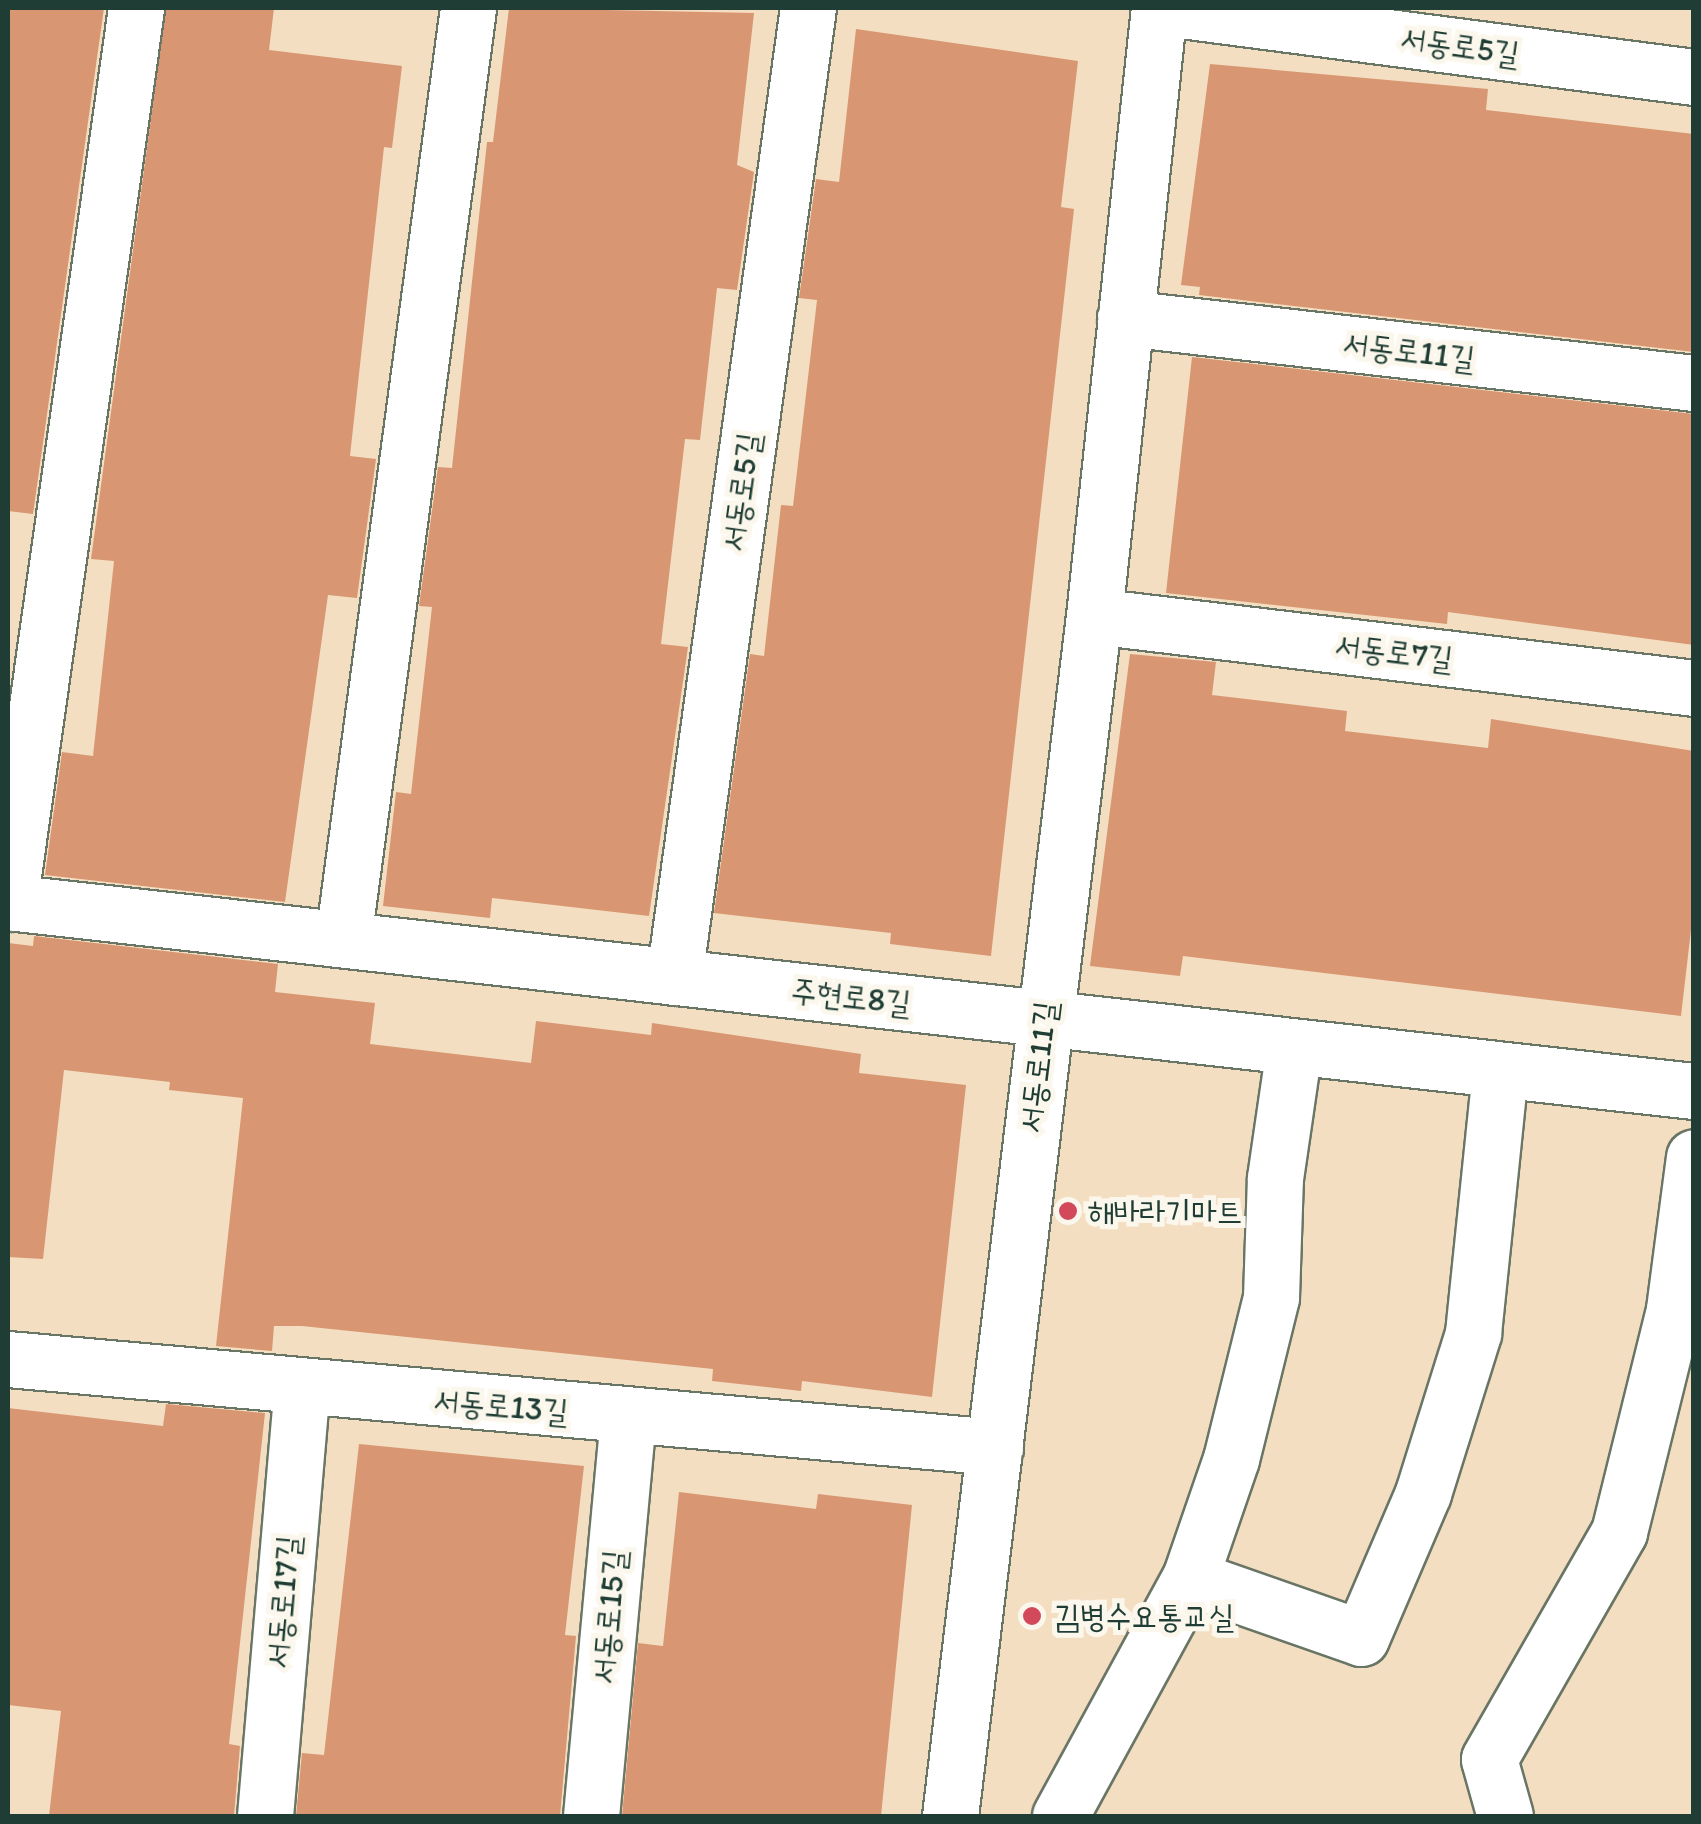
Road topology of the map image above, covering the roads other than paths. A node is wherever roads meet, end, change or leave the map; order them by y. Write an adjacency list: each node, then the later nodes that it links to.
1 (136, 8): 10 (street)
2 (468, 8): 11 (street)
3 (808, 8): 12 (street, 서동로5길)
4 (1163, 8): 5 (street, 서동로5길); 6 (street, 서동로11길)
5 (1694, 77)
6 (1125, 318): 7 (street, 서동로11길); 8 (street, 서동로11길)
7 (1694, 383)
8 (1094, 616): 9 (street, 서동로7길); 13 (street, 서동로11길)
9 (1694, 688)
10 (8, 902): 11 (street, 주현로8길)
11 (343, 940): 12 (street, 주현로8길)
12 (674, 977): 13 (street, 주현로8길)
13 (1043, 1018): 14 (street, 주현로8길); 21 (street, 서동로11길)
14 (1294, 1047): 15 (street, 주현로8길); 22 (street)
15 (1500, 1070): 16 (street, 주현로8길); 22 (street)
16 (1694, 1092)
17 (1694, 1157): 27 (street)
18 (8, 1359): 19 (street, 서동로13길)
19 (302, 1388): 20 (street, 서동로13길); 24 (street, 서동로17길)
20 (628, 1418): 21 (street, 서동로13길); 25 (street, 서동로15길)
21 (995, 1447): 26 (street, 서동로11길)
22 (1190, 1578): 23 (street)
23 (1067, 1814)
24 (265, 1816)
25 (590, 1816)
26 (950, 1816)
27 (1506, 1816)

